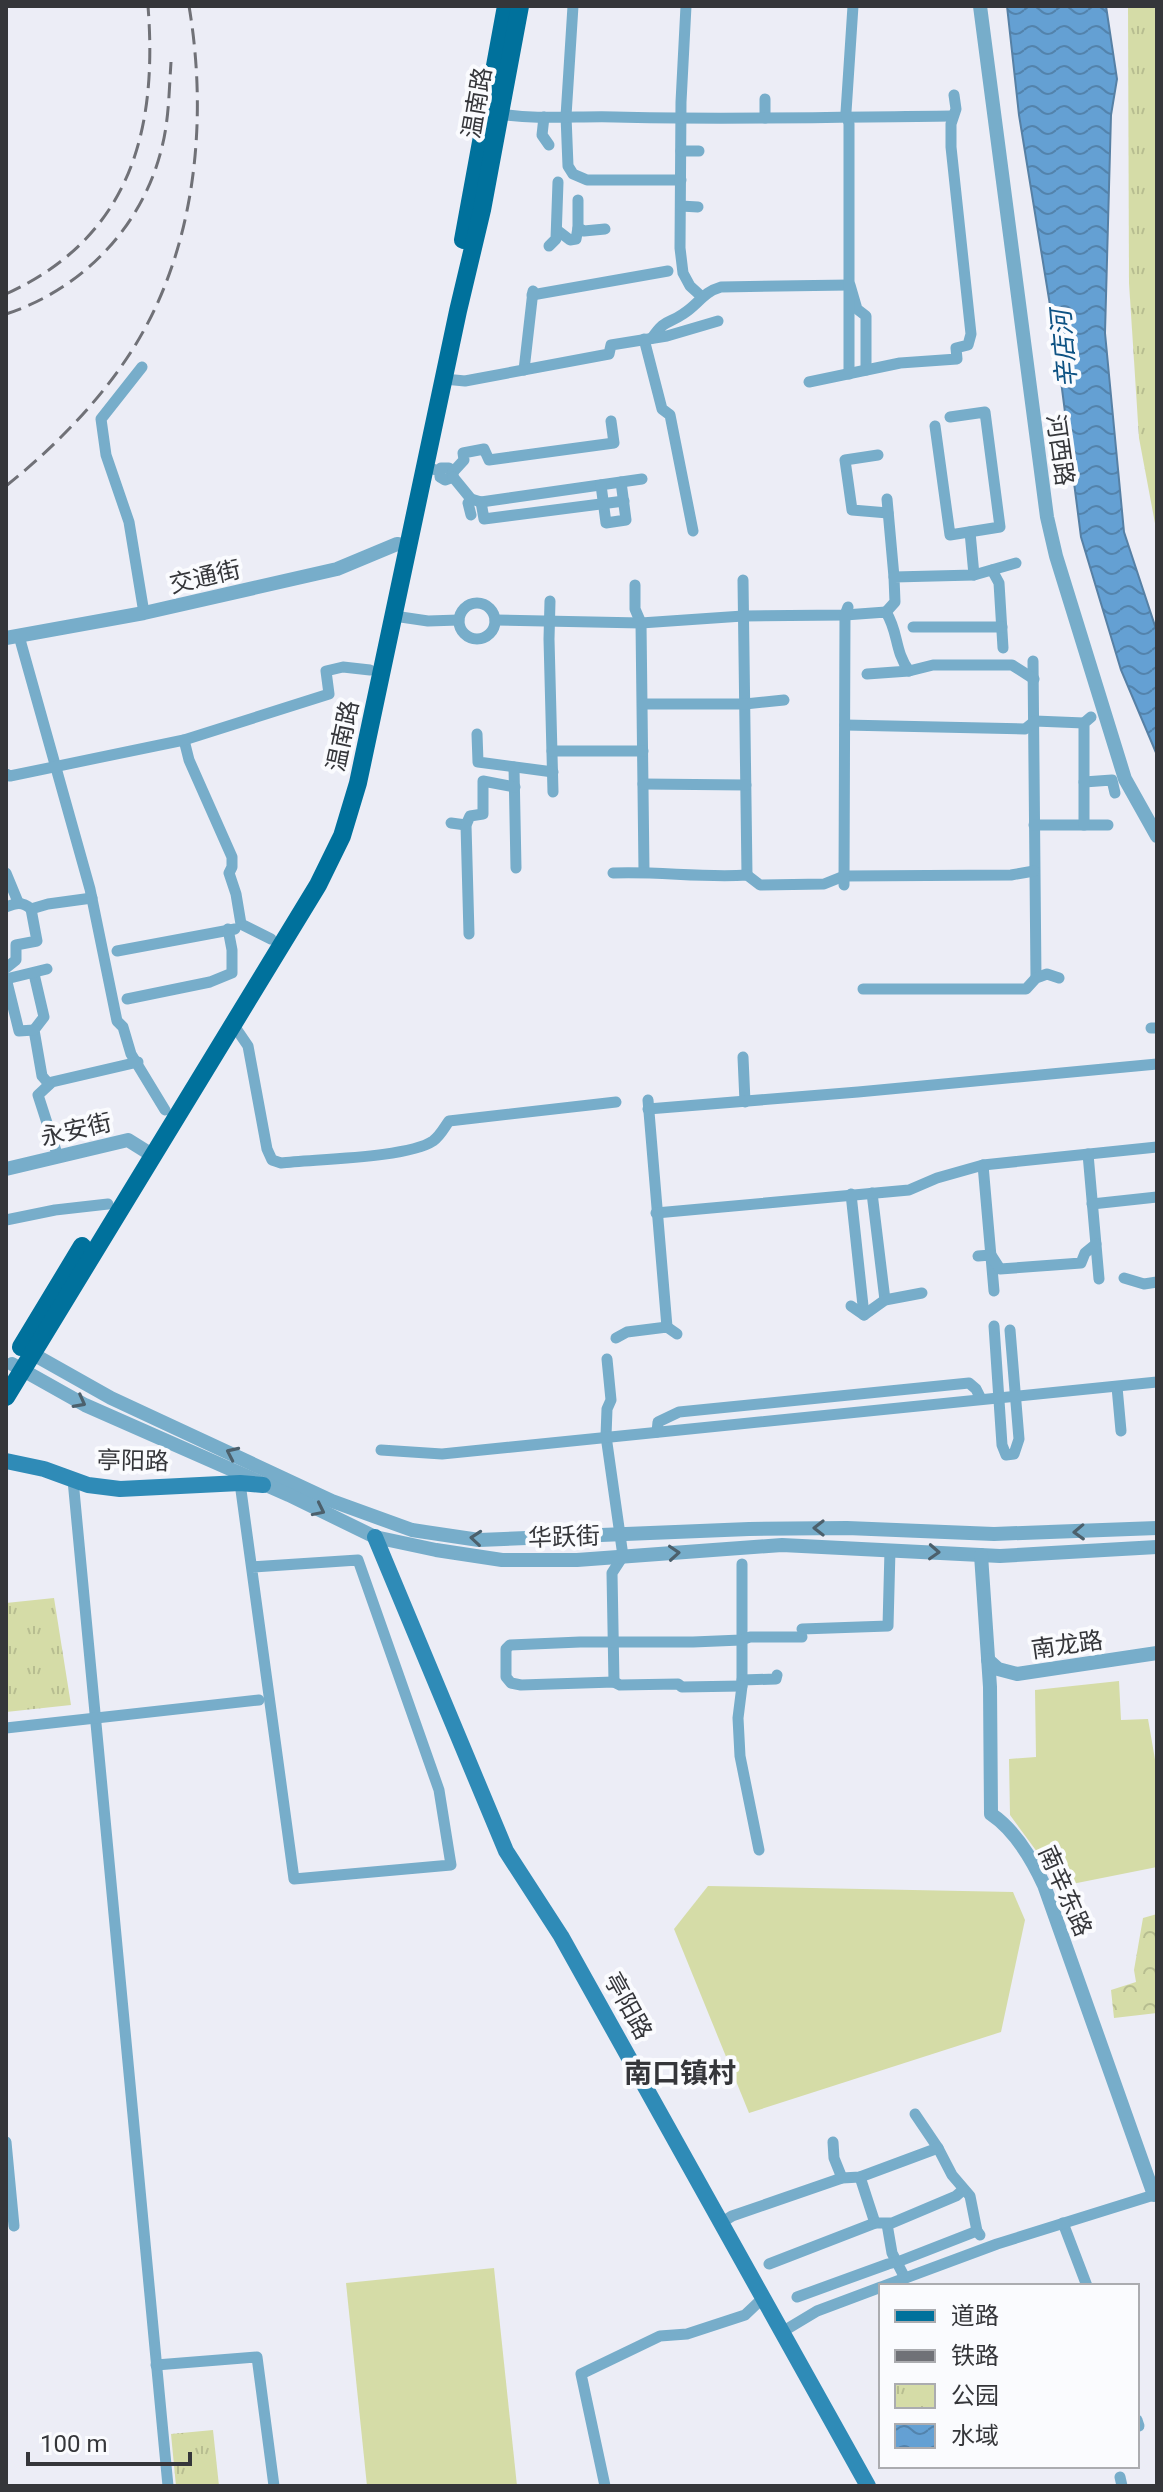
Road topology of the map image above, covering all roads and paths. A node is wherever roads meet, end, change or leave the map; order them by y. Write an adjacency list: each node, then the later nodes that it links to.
1 (506, 6): 56 (main road, 温南路)
2 (520, 6): 9 (main road, 温南路)
3 (573, 6): 10 (street)
4 (686, 6): 15 (street)
5 (853, 6): 13 (street)
6 (980, 6): 106 (street, 河西路)
7 (954, 95): 11 (street)
8 (765, 99): 14 (street)
9 (500, 114): 12 (street); 37 (main road, 温南路)
10 (566, 116): 12 (street); 15 (street); 19 (street)
11 (952, 116): 13 (street); 35 (street)
12 (544, 117): 16 (street)
13 (847, 117): 14 (street); 29 (street)
14 (765, 118): 15 (street)
15 (681, 119): 17 (street)
16 (549, 145)
17 (681, 151): 18 (street); 20 (street)
18 (699, 151)
19 (573, 174): 20 (street); 26 (street)
20 (681, 180): 22 (street)
21 (578, 200): 24 (street)
22 (681, 206): 23 (street); 30 (street)
23 (698, 207)
24 (578, 228): 25 (street); 26 (street)
25 (605, 229)
26 (557, 230): 27 (street)
27 (549, 246)
28 (668, 271): 34 (street)
29 (849, 285): 30 (street); 35 (street); 36 (street)
30 (701, 296): 32 (street)
31 (718, 321): 32 (street)
32 (648, 338): 34 (street); 54 (street)
33 (142, 367): 66 (street)
34 (524, 370): 37 (street)
35 (866, 370): 36 (street)
36 (849, 374): 38 (street)
37 (444, 379): 43 (main road, 温南路)
38 (809, 382)
39 (950, 417): 55 (street)
40 (611, 421): 44 (street)
41 (935, 426): 55 (street)
42 (878, 455): 52 (street)
43 (432, 469): 44 (street); 56 (main road, 温南路)
44 (453, 474): 49 (street)
45 (642, 479): 46 (street)
46 (621, 482): 47 (street); 50 (street)
47 (601, 485): 49 (street); 51 (street)
48 (887, 499): 52 (street)
49 (476, 500): 51 (street); 53 (street)
50 (624, 501): 51 (street); 51 (street)
51 (603, 503)
52 (888, 513): 60 (street)
53 (471, 515)
54 (693, 531)
55 (970, 532): 59 (street)
56 (402, 545): 66 (street, 交通街); 67 (main road, 温南路); 78 (main road, 温南路)
57 (1016, 563): 58 (street)
58 (992, 570): 59 (street); 74 (street)
59 (974, 575): 60 (street)
60 (894, 577): 65 (street)
61 (743, 580): 68 (street)
62 (635, 585): 72 (street)
63 (550, 601): 71 (street)
64 (847, 611): 65 (street); 68 (street); 86 (street)
65 (886, 612): 79 (street)
66 (144, 613): 75 (street, 交通街)
67 (394, 616): 69 (street); 132 (main road, 温南路)
68 (743, 616): 72 (street); 84 (street)
69 (459, 620): 70 (street); 70 (street)
70 (495, 620): 71 (street)
71 (550, 621): 72 (street); 89 (street)
72 (641, 623): 83 (street)
73 (913, 627): 74 (street)
74 (1002, 627): 76 (street)
75 (12, 637): 91 (street)
76 (1003, 648)
77 (1033, 661): 81 (street)
78 (370, 670): 88 (street); 120 (main road, 温南路)
79 (909, 671): 80 (street); 81 (street)
80 (867, 674)
81 (1034, 679): 85 (street)
82 (784, 700): 84 (street)
83 (643, 704): 84 (street); 90 (street)
84 (745, 704): 97 (street)
85 (1035, 721): 86 (street); 95 (street); 103 (street)
86 (845, 725): 113 (street)
87 (477, 734): 92 (street)
88 (184, 740): 91 (street); 117 (street)
89 (552, 751): 90 (street); 93 (street)
90 (643, 751): 96 (street)
91 (55, 766): 94 (street); 114 (street)
92 (514, 767): 93 (street); 98 (street)
93 (553, 772): 99 (street)
94 (6, 774)
95 (1084, 782): 100 (street); 104 (street)
96 (643, 784): 97 (street); 108 (street)
97 (746, 785): 112 (street)
98 (515, 787): 102 (street); 107 (street)
99 (553, 792)
100 (1115, 793)
101 (451, 823): 102 (street)
102 (466, 825): 119 (street)
103 (1034, 825): 104 (street); 109 (street)
104 (1084, 825): 105 (street)
105 (1108, 825)
106 (1157, 836)
107 (516, 868)
108 (644, 871): 111 (street); 112 (street)
109 (1034, 871): 113 (street); 125 (street)
110 (6, 873): 115 (street)
111 (613, 873)
112 (747, 875): 113 (street)
113 (844, 880)
114 (92, 898): 116 (street); 135 (street)
115 (12, 904): 116 (street)
116 (31, 909): 122 (street)
117 (241, 924): 118 (street); 120 (street)
118 (228, 929): 121 (street); 128 (street)
119 (469, 934)
120 (271, 939): 140 (main road, 温南路)
121 (117, 951)
122 (6, 968)
123 (47, 969): 124 (street)
124 (34, 974): 127 (street); 133 (street)
125 (1036, 978): 126 (street); 129 (street)
126 (1059, 978)
127 (6, 979): 133 (street)
128 (210, 982): 130 (street); 131 (street)
129 (863, 989)
130 (220, 991)
131 (127, 999)
132 (233, 1024): 138 (street); 142 (main road, 温南路)
133 (34, 1030): 137 (street)
134 (743, 1057): 139 (street)
135 (138, 1062): 137 (street); 140 (street)
136 (1157, 1064): 139 (street)
137 (49, 1084): 144 (street)
138 (616, 1102)
139 (745, 1102): 152 (street)
140 (165, 1110): 142 (main road, 温南路)
141 (1157, 1147): 143 (street)
142 (147, 1152): 144 (street, 永安街); 150 (main road, 温南路); 168 (main road, 温南路)
143 (1088, 1154): 145 (street); 151 (street)
144 (58, 1157): 146 (street, 永安街)
145 (983, 1165): 147 (street); 155 (street)
146 (7, 1167)
147 (872, 1193): 148 (street); 161 (street)
148 (851, 1194): 152 (street); 163 (street)
149 (1157, 1197): 151 (street)
150 (108, 1204): 153 (street); 168 (main road, 温南路)
151 (1092, 1204): 154 (street)
152 (656, 1213): 166 (street)
153 (6, 1220)
154 (1096, 1244): 155 (street); 157 (street)
155 (984, 1256): 159 (street)
156 (1124, 1278): 158 (street)
157 (1099, 1279)
158 (1157, 1282)
159 (994, 1291)
160 (922, 1293): 161 (street)
161 (885, 1300): 163 (street)
162 (851, 1306): 163 (street)
163 (864, 1315)
164 (994, 1326): 173 (street)
165 (1010, 1330): 171 (street)
166 (616, 1338)
167 (607, 1359): 177 (street)
168 (19, 1362): 172 (main road, 温南路); 182 (street, 华跃街, one-way to 182); 184 (street, 华跃街, one-way to 168)
169 (1157, 1382): 170 (street)
170 (1117, 1387): 171 (street); 175 (street)
171 (1016, 1395): 173 (street); 173 (street)
172 (6, 1397)
173 (1000, 1397): 174 (street)
174 (981, 1399): 176 (street); 176 (street)
175 (1121, 1431)
176 (657, 1432): 177 (street)
177 (606, 1436): 178 (street); 184 (street)
178 (381, 1450)
179 (6, 1461): 180 (main road, 亭阳路)
180 (73, 1480): 181 (main road, 亭阳路); 200 (street)
181 (240, 1483): 182 (main road, 亭阳路); 191 (street)
182 (263, 1485): 185 (street, 华跃街, one-way to 185)
183 (1157, 1528): 184 (street, 华跃街, one-way to 184)
184 (618, 1536): 189 (street)
185 (375, 1537): 189 (street, 华跃街); 211 (main road, 亭阳路)
186 (1157, 1547): 188 (street, 华跃街)
187 (890, 1550): 188 (street, 华跃街, one-way to 188); 189 (street, 华跃街, one-way to 187); 192 (street)
188 (981, 1555): 195 (street, 南辛东路)
189 (623, 1556): 193 (street)
190 (742, 1564): 192 (street)
191 (252, 1567): 191 (street)
192 (741, 1640): 193 (street); 198 (street)
193 (613, 1642): 197 (street); 197 (street)
194 (1157, 1653): 195 (street, 南龙路)
195 (988, 1660): 210 (street, 南辛东路)
196 (777, 1675): 198 (street)
197 (614, 1682): 198 (street)
198 (742, 1683): 202 (street)
199 (259, 1700): 200 (street)
200 (97, 1718): 201 (street); 224 (street)
201 (6, 1728)
202 (759, 1850)
203 (915, 2114): 206 (street)
204 (6, 2142): 214 (street)
205 (833, 2142): 208 (street)
206 (938, 2148): 207 (street); 209 (street)
207 (860, 2177): 208 (street); 212 (street)
208 (842, 2178): 211 (street)
209 (963, 2190): 212 (street); 215 (street)
210 (1156, 2197): 213 (street)
211 (721, 2223): 222 (main road, 亭阳路)
212 (881, 2223): 215 (street); 216 (street)
213 (1063, 2223): 217 (street); 219 (street)
214 (14, 2226)
215 (895, 2261): 217 (street); 221 (street)
216 (769, 2264)
217 (905, 2278): 218 (street)
218 (890, 2284)
219 (1086, 2284)
220 (879, 2288): 223 (street)
221 (797, 2297)
222 (763, 2298): 223 (main road, 亭阳路); 227 (street)
223 (782, 2332): 228 (main road, 亭阳路)
224 (156, 2365): 225 (street); 226 (street)
225 (168, 2486)
226 (274, 2486)
227 (605, 2486)
228 (868, 2486)

